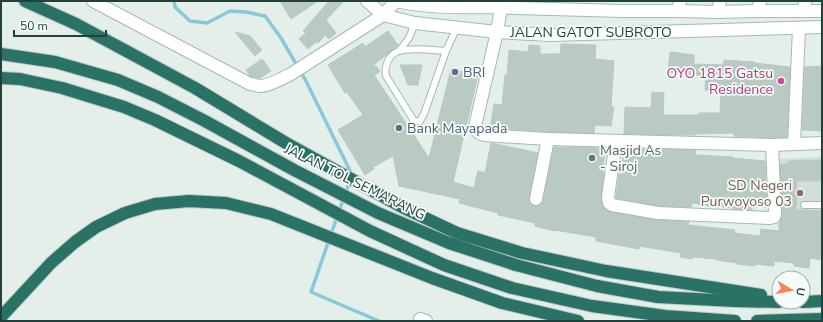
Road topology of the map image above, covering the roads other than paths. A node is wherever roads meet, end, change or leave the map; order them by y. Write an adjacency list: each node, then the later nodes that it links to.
1 (25, 1): 30 (highway)
2 (93, 1): 12 (street)
3 (367, 1): 12 (street)
4 (396, 1): 5 (street, JALAN GATOT SUBROTO); 12 (street)
5 (464, 4): 6 (street, JALAN GATOT SUBROTO); 14 (street)
6 (502, 4): 7 (street, JALAN GATOT SUBROTO); 17 (street)
7 (679, 6): 10 (street, JALAN GATOT SUBROTO)
8 (759, 6): 9 (street, JALAN GATOT SUBROTO); 10 (street, JALAN GATOT SUBROTO)
9 (804, 6): 11 (street, JALAN GATOT SUBROTO)
10 (719, 7)
11 (822, 11)
12 (383, 16): 13 (street, JALAN GATOT SUBROTO)
13 (415, 23): 14 (street, JALAN GATOT SUBROTO); 19 (lane)
14 (457, 27): 17 (street, JALAN GATOT SUBROTO); 18 (lane)
15 (822, 27): 16 (street, JALAN GATOT SUBROTO)
16 (798, 28): 17 (street, JALAN GATOT SUBROTO); 25 (street)
17 (497, 32): 22 (street)
18 (446, 50): 19 (lane); 19 (lane)
19 (399, 51)
20 (1, 54): 32 (highway, JALAN TOL SEMARANG)
21 (1, 78): 37 (highway)
22 (548, 139): 23 (street); 27 (street)
23 (616, 141): 26 (street); 26 (street)
24 (822, 143): 25 (street)
25 (794, 144): 26 (street)
26 (772, 145)
27 (536, 200)
28 (804, 205): 29 (lane)
29 (822, 205)
30 (771, 297)
31 (822, 301): 33 (highway)
32 (771, 302)
33 (811, 302)
34 (1, 317): 36 (highway)
35 (822, 319): 38 (highway)
36 (578, 321)
37 (735, 321)
38 (757, 321)

